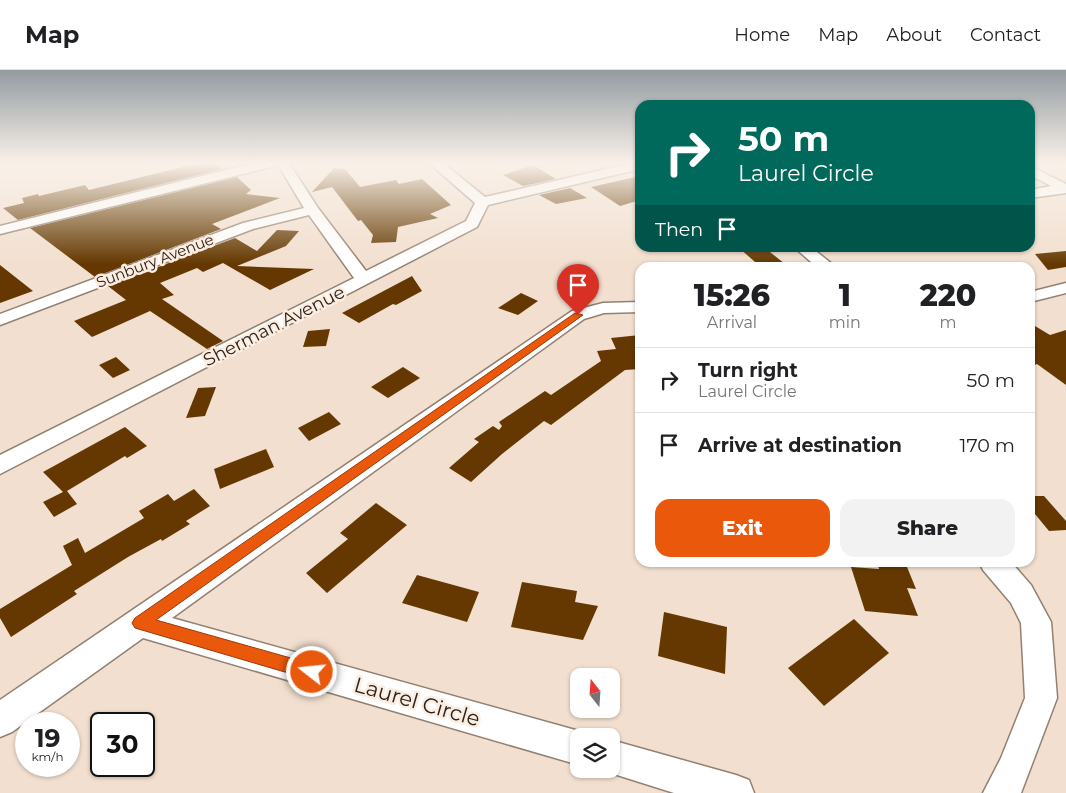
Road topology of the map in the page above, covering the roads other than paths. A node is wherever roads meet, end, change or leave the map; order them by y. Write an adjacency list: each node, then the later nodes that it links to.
1 (131, 197): 7 (street)
2 (304, 197): 6 (street)
3 (476, 197): 5 (street)
4 (505, 197): 5 (street)
5 (482, 202): 10 (street, Sherman Avenue)
6 (312, 210): 10 (street); 14 (street, Sunbury Avenue)
7 (0, 230)
8 (808, 252): 9 (street)
9 (821, 262)
10 (364, 280): 15 (street, Sherman Avenue)
11 (1066, 288): 12 (street)
12 (1035, 296)
13 (635, 307): 17 (street)
14 (0, 320)
15 (0, 464)
16 (997, 567): 22 (street)
17 (140, 623): 18 (street); 19 (street, Laurel Circle)
18 (0, 720)
19 (570, 745)
20 (620, 760): 21 (street)
21 (736, 793)
22 (1001, 793)

